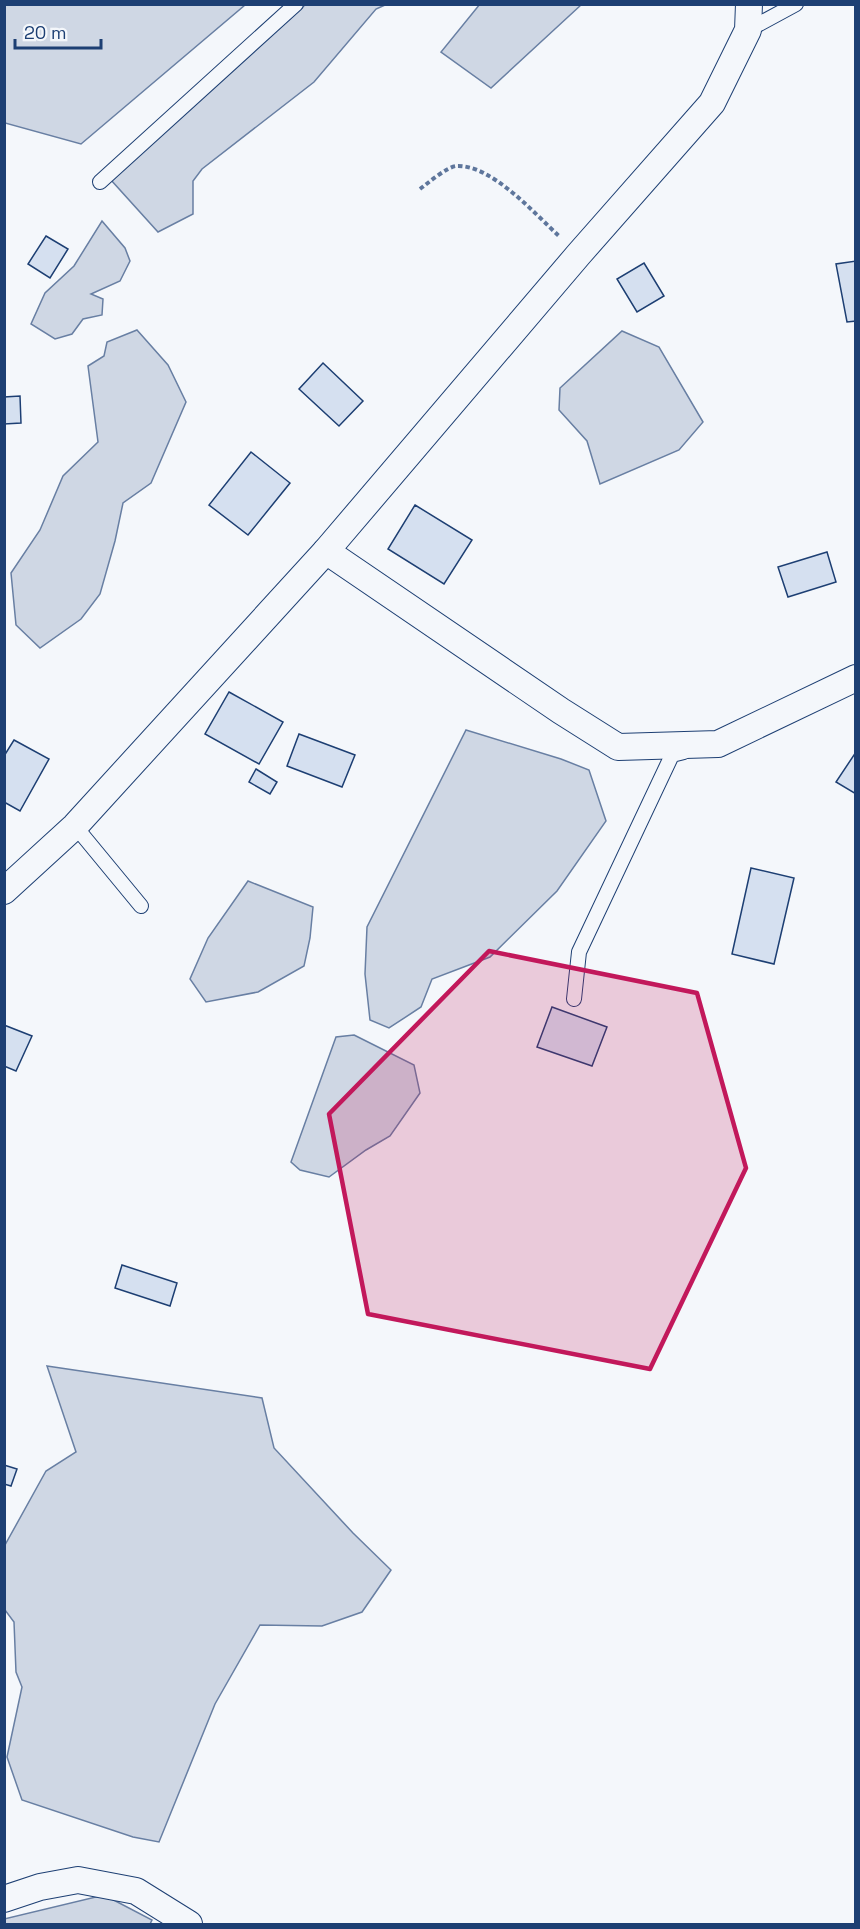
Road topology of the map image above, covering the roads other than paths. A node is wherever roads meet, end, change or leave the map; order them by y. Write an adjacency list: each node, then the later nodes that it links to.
1 (296, 4): 5 (lane)
2 (749, 4): 4 (street)
3 (795, 4): 4 (lane)
4 (748, 30): 6 (street)
5 (100, 182)
6 (326, 551): 8 (street); 9 (street)
7 (855, 678): 8 (street)
8 (718, 744): 12 (lane)
9 (75, 826): 10 (street); 11 (lane)
10 (4, 891)
11 (141, 906)
12 (574, 999)
13 (4, 1899): 14 (street)
14 (189, 1924)

